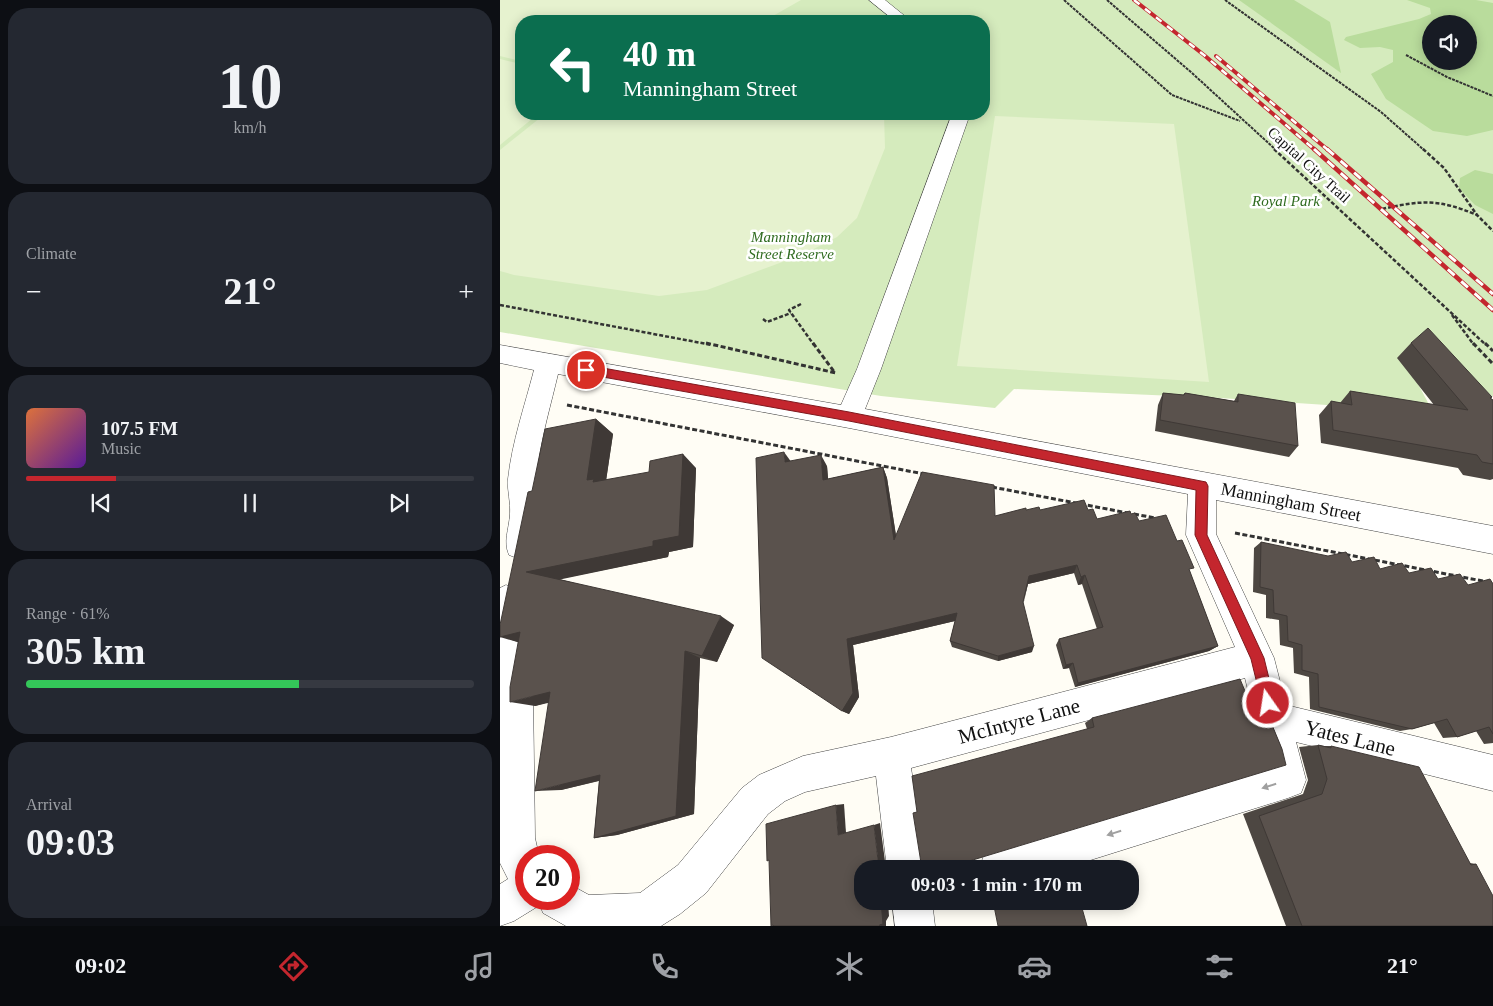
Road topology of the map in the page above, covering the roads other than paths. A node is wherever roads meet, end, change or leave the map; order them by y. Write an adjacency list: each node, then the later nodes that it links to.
1 (876, 0): 2 (street)
2 (896, 15)
3 (959, 120): 6 (street)
4 (500, 354): 5 (street, Manningham Street)
5 (548, 363): 6 (street, Manningham Street); 13 (street)
6 (849, 417): 7 (street, Manningham Street)
7 (1202, 486): 8 (street, Manningham Street); 9 (street)
8 (1493, 540)
9 (1257, 658): 10 (street); 11 (street, McIntyre Lane)
10 (1272, 718): 12 (street, Yates Lane); 15 (street, one-way to 15)
11 (891, 755): 14 (street); 18 (street, McIntyre Lane)
12 (1493, 773)
13 (517, 845)
14 (906, 860)
15 (1027, 860)
16 (515, 898): 17 (street)
17 (500, 907)
18 (577, 910)
19 (913, 910): 20 (street)
20 (915, 926)

